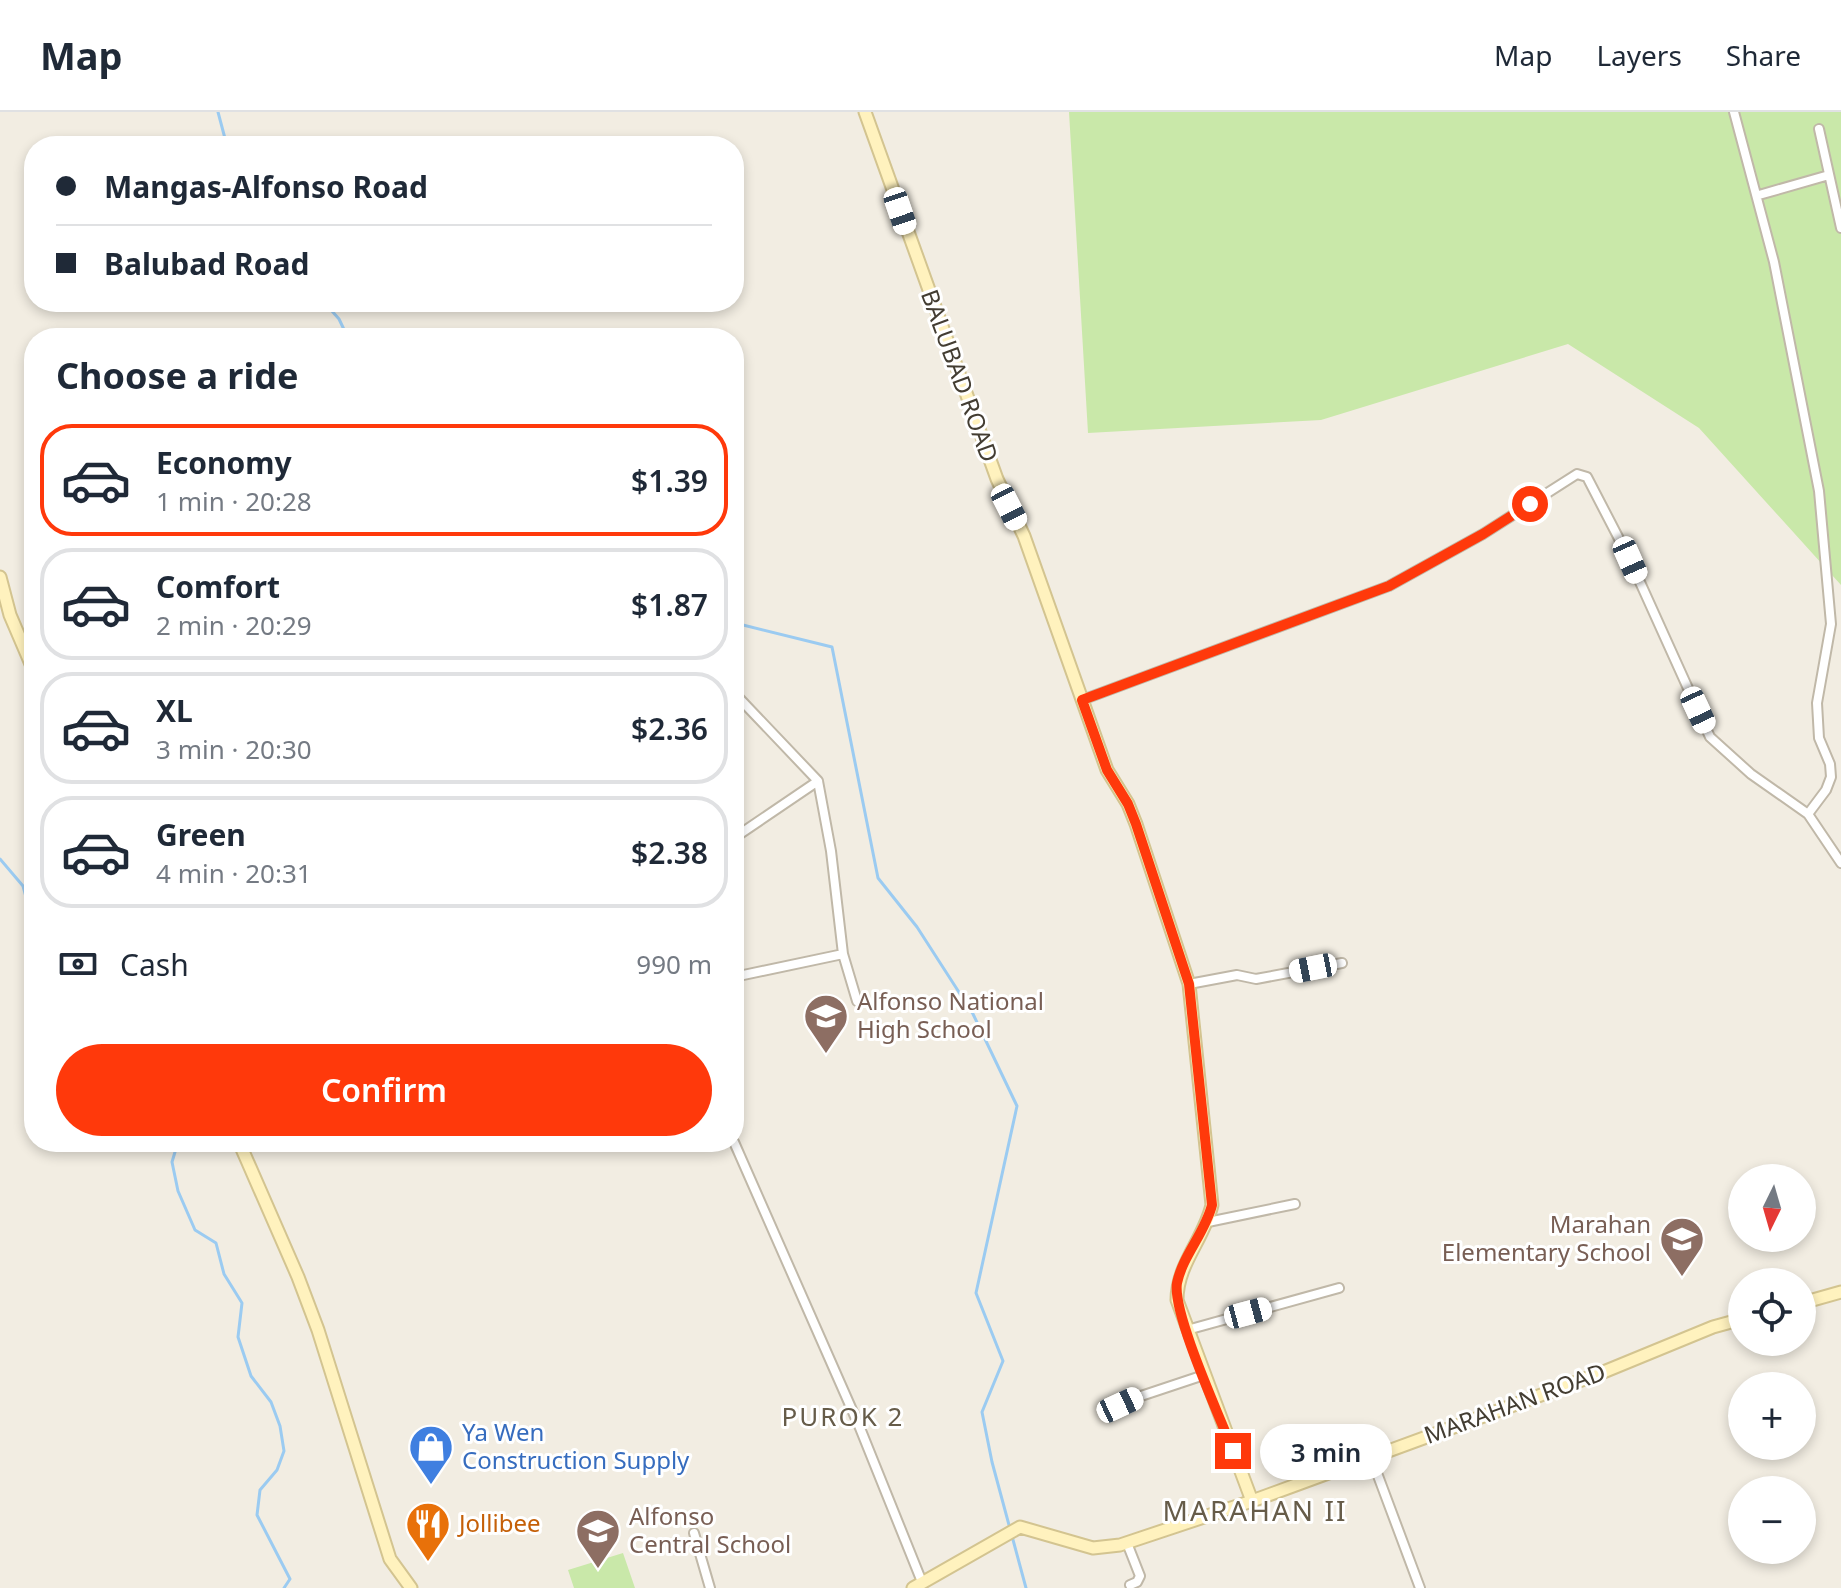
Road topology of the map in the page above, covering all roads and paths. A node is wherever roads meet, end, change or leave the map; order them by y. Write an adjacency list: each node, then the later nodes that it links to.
1 (865, 112): 9 (main road, BALUBAD ROAD)
2 (1734, 112): 5 (street)
3 (1819, 129): 4 (street)
4 (1829, 175): 5 (street); 6 (street)
5 (1759, 195): 12 (street)
6 (1841, 228)
7 (0, 577): 8 (main road)
8 (24, 648)
9 (1082, 700): 12 (street); 18 (main road, BALUBAD ROAD)
10 (744, 703): 11 (street)
11 (818, 781): 13 (street); 15 (street)
12 (1808, 814): 14 (street)
13 (744, 831)
14 (1841, 863)
15 (843, 954): 17 (street); 19 (street)
16 (1342, 963): 18 (street)
17 (744, 975)
18 (1189, 984): 23 (main road, BALUBAD ROAD)
19 (857, 1001)
20 (243, 1152): 37 (main road)
21 (738, 1152): 35 (street)
22 (1295, 1204): 23 (street)
23 (1208, 1222): 28 (main road, BALUBAD ROAD)
24 (1339, 1288): 28 (street)
25 (1841, 1292): 26 (main road)
26 (1816, 1299)
27 (1728, 1323): 31 (main road, MARAHAN ROAD)
28 (1187, 1330): 29 (main road, BALUBAD ROAD)
29 (1204, 1375): 30 (street); 32 (main road, BALUBAD ROAD)
30 (1106, 1414)
31 (1371, 1457): 32 (main road, MARAHAN ROAD); 39 (street)
32 (1252, 1501): 34 (main road, MARAHAN ROAD)
33 (694, 1533): 38 (street)
34 (1127, 1543): 35 (main road, MARAHAN ROAD); 36 (street)
35 (918, 1585)
36 (1130, 1585)
37 (411, 1588)
38 (710, 1588)
39 (1420, 1588)

